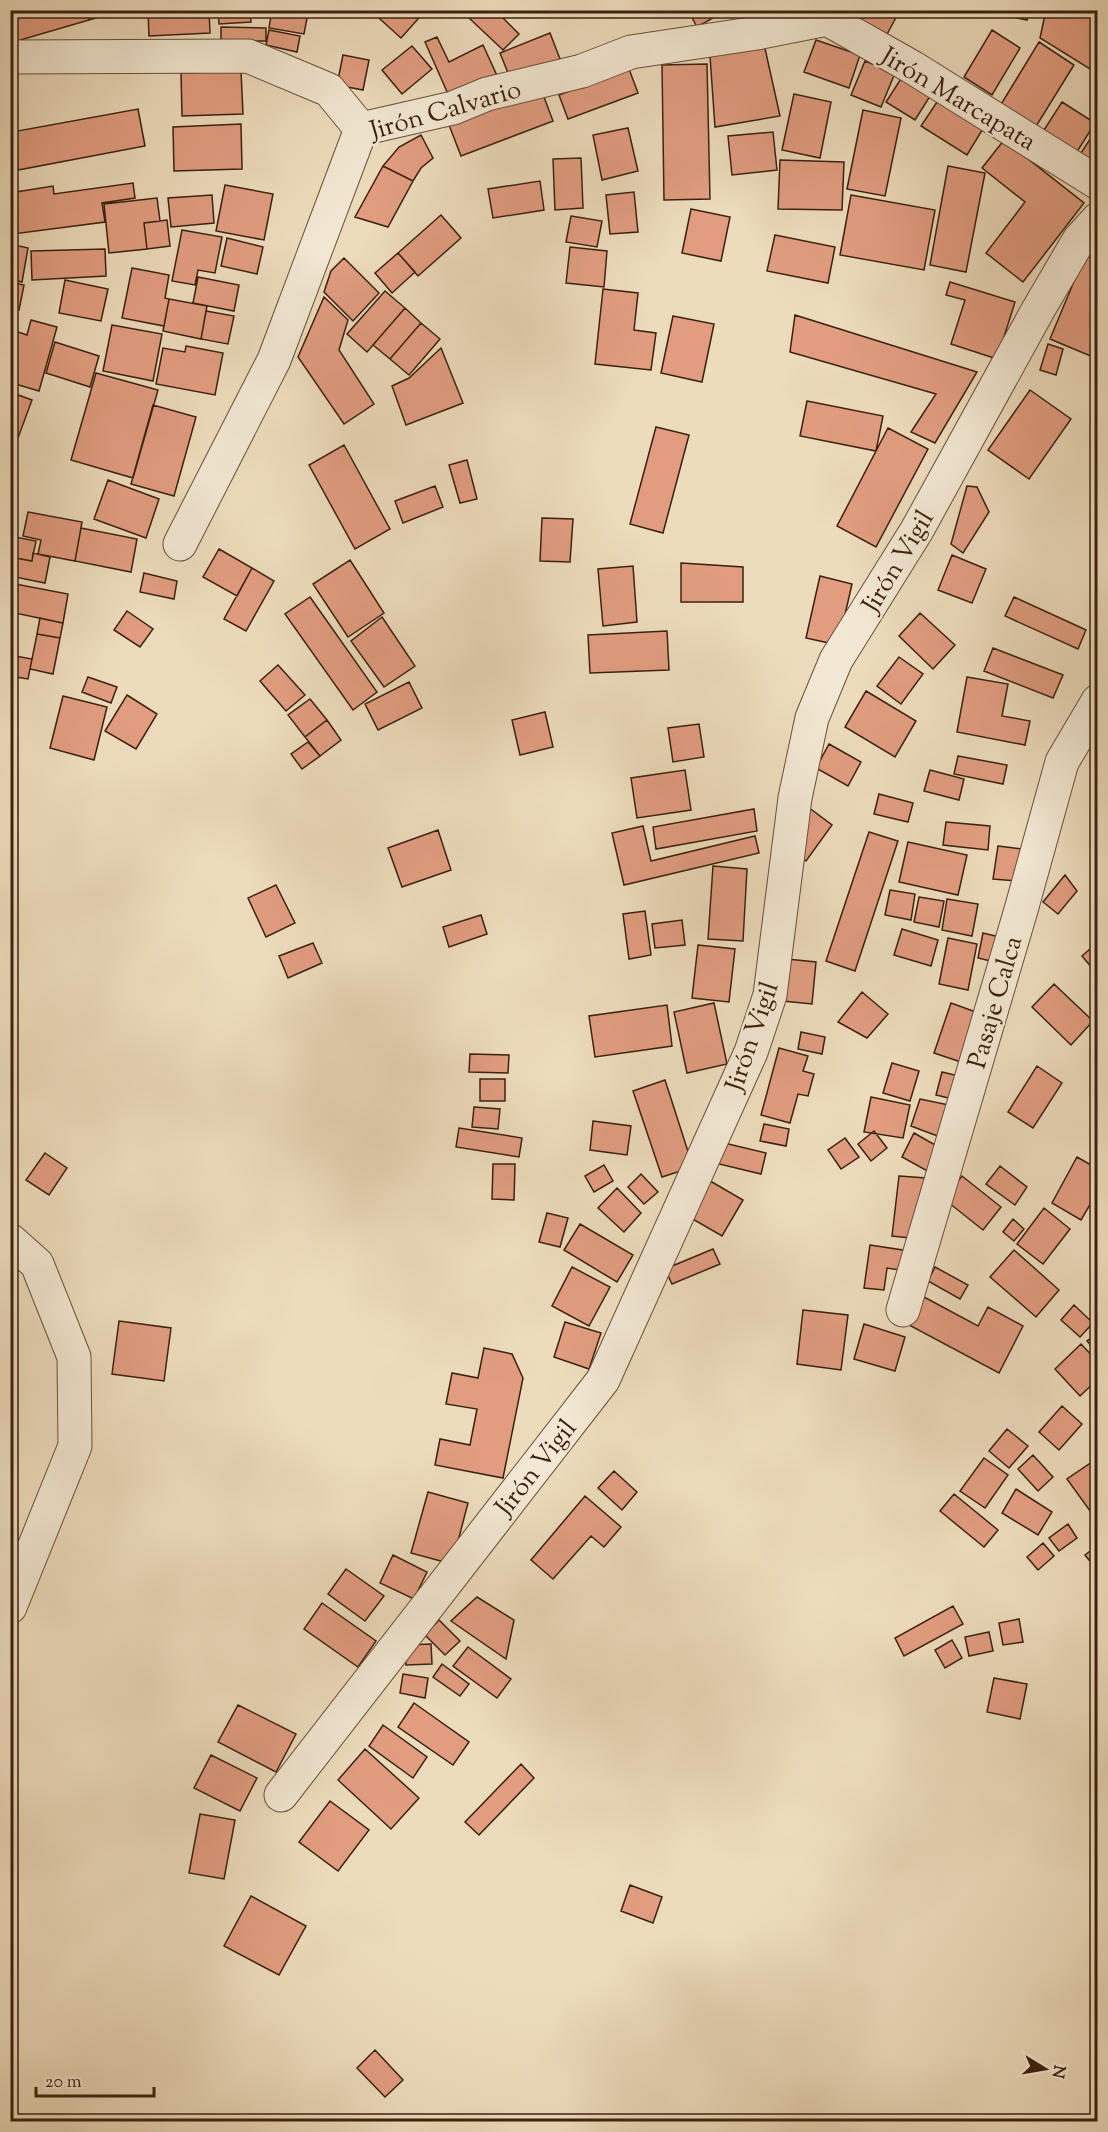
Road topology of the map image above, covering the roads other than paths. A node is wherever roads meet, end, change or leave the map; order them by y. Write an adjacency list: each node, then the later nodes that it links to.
1 (827, 15): 3 (street, Jirón Calvario); 4 (street, Jirón Marcapata)
2 (10, 57): 3 (street)
3 (361, 129): 6 (street, Jirón Calvario)
4 (1098, 183)
5 (1098, 219): 11 (street, Jirón Vigil)
6 (180, 544)
7 (1098, 701): 9 (street, Pasaje Calca)
8 (10, 1240): 10 (street)
9 (903, 1310)
10 (10, 1607)
11 (281, 1795)

